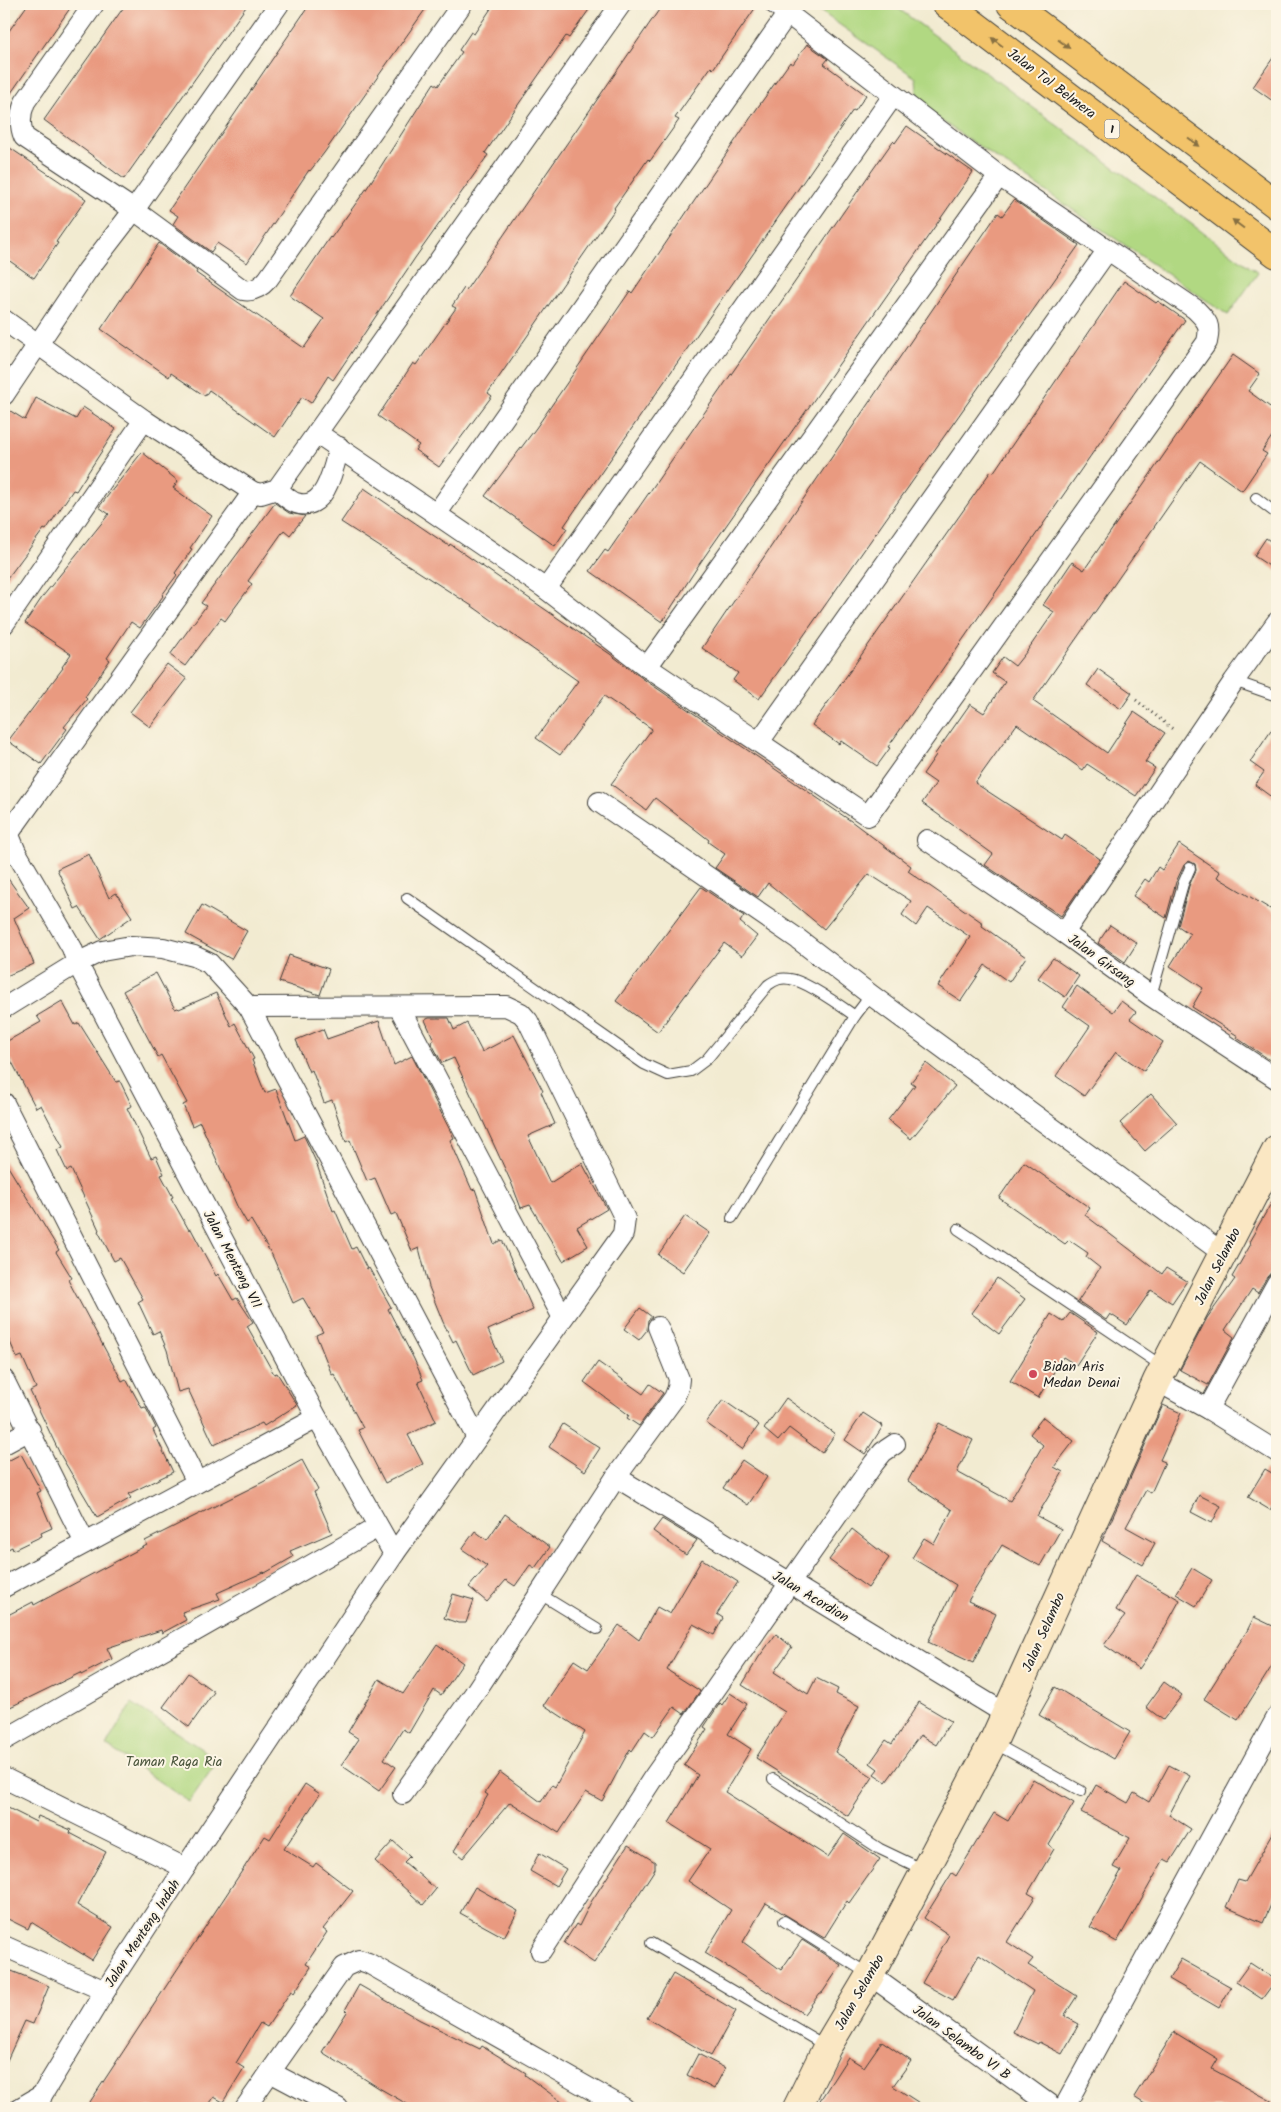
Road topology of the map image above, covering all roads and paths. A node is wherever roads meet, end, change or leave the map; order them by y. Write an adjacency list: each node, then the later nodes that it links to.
1 (94, 4): 11 (street)
2 (279, 4): 11 (street)
3 (462, 4): 11 (street)
4 (621, 4): 18 (street)
5 (947, 4): 13 (highway, Jalan Tol Belmera / 1, one-way to 5)
6 (1011, 4): 10 (highway, one-way to 10)
7 (781, 9): 8 (street); 23 (street)
8 (893, 96): 9 (street); 25 (street)
9 (1000, 176): 12 (street); 28 (street)
10 (1277, 205)
11 (134, 210): 15 (street)
12 (1107, 250): 32 (street); 32 (street)
13 (1277, 254)
14 (4, 320): 15 (street)
15 (38, 343): 16 (street); 17 (street)
16 (4, 395)
17 (144, 420): 21 (street); 27 (street)
18 (318, 433): 19 (street); 20 (street)
19 (339, 447): 20 (street); 23 (street)
20 (277, 489): 21 (street)
21 (253, 492): 35 (street)
22 (1256, 498): 24 (lane)
23 (437, 513): 25 (street)
24 (1277, 514)
25 (546, 589): 28 (street)
26 (1277, 622): 29 (street)
27 (4, 624)
28 (647, 667): 32 (street)
29 (1234, 681): 30 (lane); 33 (street)
30 (1277, 696)
31 (1136, 700): 33 (path)
32 (759, 742)
33 (1184, 755): 40 (street)
34 (599, 802): 42 (street)
35 (6, 828): 37 (street)
36 (927, 840): 40 (street, Jalan Girsang)
37 (10, 856): 41 (street)
38 (1190, 868): 43 (lane)
39 (407, 898): 47 (lane)
40 (1064, 933): 43 (street, Jalan Girsang)
41 (77, 963): 44 (street); 46 (street); 60 (street, Jalan Menteng VII)
42 (871, 994): 47 (lane); 53 (street)
43 (1151, 996): 48 (street, Jalan Girsang)
44 (248, 1007): 45 (street); 62 (street)
45 (399, 1007): 55 (street); 55 (street)
46 (4, 1008)
47 (855, 1016): 51 (lane)
48 (1277, 1079)
49 (4, 1103): 67 (street)
50 (1277, 1149): 53 (street, Jalan Selambo)
51 (732, 1218)
52 (958, 1229): 57 (lane)
53 (1224, 1254): 57 (street, Jalan Selambo)
54 (1277, 1282): 59 (street)
55 (562, 1316): 62 (street)
56 (658, 1327): 66 (street)
57 (1161, 1374): 59 (street); 75 (street, Jalan Selambo)
58 (4, 1380): 61 (street)
59 (1208, 1409): 65 (street)
60 (317, 1418): 67 (street); 68 (street, Jalan Menteng VII)
61 (30, 1430): 63 (street); 69 (street)
62 (477, 1438): 70 (street)
63 (4, 1444)
64 (895, 1444): 71 (street)
65 (1277, 1452)
66 (616, 1477): 71 (street, Jalan Acordion); 73 (street)
67 (197, 1482): 69 (street)
68 (378, 1527): 70 (street, Jalan Menteng VII); 77 (street)
69 (85, 1544): 72 (street)
70 (394, 1554): 83 (street)
71 (790, 1583): 75 (street, Jalan Acordion); 88 (street)
72 (4, 1587)
73 (540, 1594): 74 (lane); 82 (street)
74 (597, 1629)
75 (1006, 1714): 78 (street, Jalan Selambo)
76 (1277, 1717): 100 (street)
77 (4, 1740)
78 (993, 1742): 81 (lane); 84 (street, Jalan Selambo)
79 (4, 1778): 83 (street, Jalan Menteng Indah)
80 (773, 1779): 84 (lane)
81 (1081, 1791)
82 (403, 1794)
83 (185, 1868): 90 (street, Jalan Menteng Indah)
84 (925, 1871): 89 (street, Jalan Selambo)
85 (784, 1922): 89 (lane)
86 (651, 1943): 91 (lane)
87 (4, 1946): 90 (street)
88 (541, 1951)
89 (870, 1975): 91 (street, Jalan Selambo); 99 (street, Jalan Selambo VI B)
90 (105, 1991): 93 (street, Jalan Menteng Indah)
91 (827, 2047): 98 (street, Jalan Selambo)
92 (270, 2072): 95 (street); 96 (street); 97 (street)
93 (40, 2101): 94 (street, Jalan Menteng Indah)
94 (20, 2108)
95 (245, 2108)
96 (338, 2108)
97 (624, 2108)
98 (797, 2108)
99 (1054, 2108)
100 (1064, 2108)

